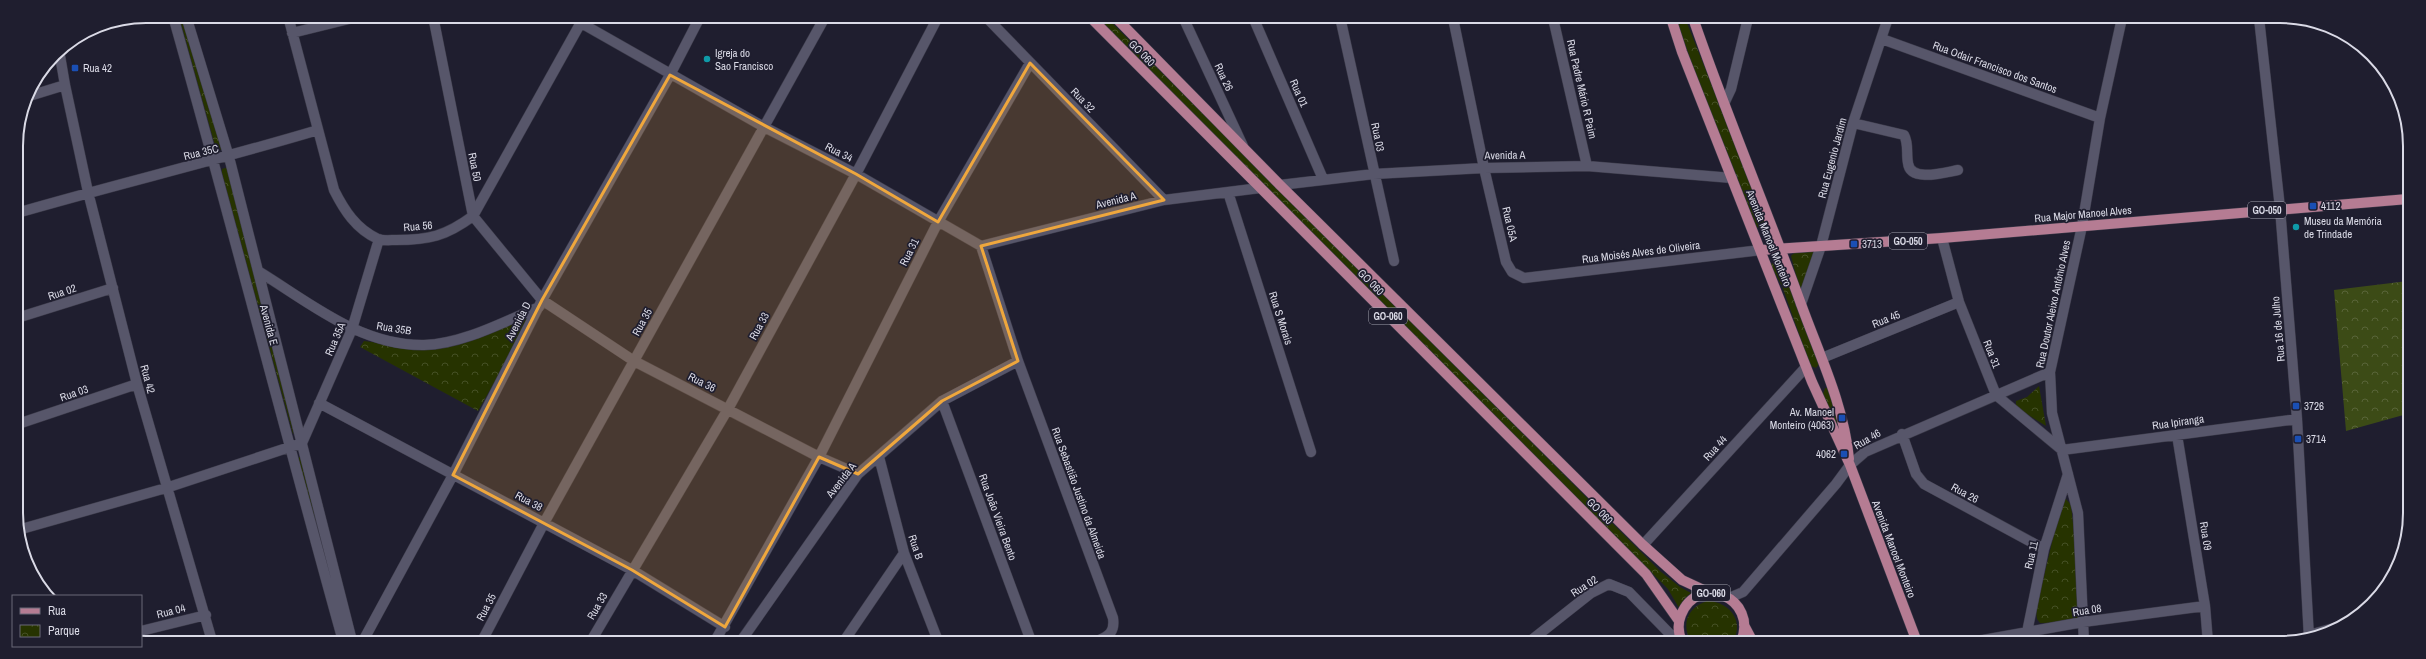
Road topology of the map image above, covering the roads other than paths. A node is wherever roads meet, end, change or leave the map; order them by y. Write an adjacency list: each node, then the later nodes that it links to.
1 (175, 23): 39 (street, Avenida E)
2 (188, 23): 38 (street, Avenida E)
3 (290, 23): 25 (street)
4 (333, 23): 25 (street)
5 (434, 23): 55 (street, Rua 50)
6 (580, 23): 55 (street, Rua 56)
7 (587, 23): 29 (street, Rua 34)
8 (697, 23): 29 (street, Avenida D)
9 (821, 23): 35 (street, Rua 35)
10 (935, 23): 43 (street, Rua 33)
11 (992, 23): 28 (street, Rua 32)
12 (1096, 23): 48 (main road, GO 060 / GO-060)
13 (1121, 23): 37 (main road, GO 060 / GO-060)
14 (1186, 23): 37 (street, Rua 26)
15 (1256, 23): 46 (street, Rua 01)
16 (1341, 23): 44 (street, Rua 03)
17 (1454, 23): 41 (street, Rua 05A)
18 (1555, 23): 40 (street, Rua Padre Mário R Paim)
19 (1673, 23): 45 (main road, Avenida Manoel Monteiro)
20 (1695, 23): 32 (main road, Avenida Manoel Monteiro)
21 (1747, 23): 32 (street)
22 (1887, 23): 26 (street, Rua Eugenio Jardim)
23 (2121, 23): 33 (street, Rua Doutor Aleixo Antônio Alves)
24 (2260, 23): 53 (street, Rua 16 de Julho)
25 (292, 33): 36 (street)
26 (1882, 39): 33 (street, Rua Odair Francisco dos Santos); 34 (street, Rua Eugenio Jardim)
27 (61, 57): 30 (street, Rua 42)
28 (1030, 62): 52 (street, Rua 32); 56 (street, Rua 31)
29 (670, 75): 35 (street, Rua 34); 69 (street, Avenida D)
30 (65, 84): 31 (street); 49 (street, Rua 42)
31 (35, 93)
32 (1724, 104): 62 (main road, Avenida Manoel Monteiro)
33 (2100, 118): 57 (street, Rua Doutor Aleixo Antônio Alves)
34 (1853, 123): 42 (street); 61 (street, Rua Eugenio Jardim)
35 (764, 127): 43 (street, Rua 34); 74 (street, Rua 35)
36 (318, 130): 38 (street, Rua 35C); 59 (street)
37 (1243, 146): 47 (main road, GO 060 / GO-060)
38 (229, 157): 39 (street, Rua 35C); 65 (street, Avenida E)
39 (214, 161): 49 (street, Rua 35C); 90 (street, Avenida E)
40 (1587, 166): 41 (street, Avenida A); 45 (street, Avenida A)
41 (1484, 168): 44 (street, Avenida A); 66 (street, Rua 05A / GO-050)
42 (1958, 170)
43 (856, 174): 56 (street, Rua 34); 84 (street, Rua 33)
44 (1374, 174): 46 (street, Avenida A); 64 (street, Rua 03)
45 (1732, 178): 63 (main road, Avenida Manoel Monteiro)
46 (1323, 179): 47 (street, Avenida A)
47 (1280, 185): 102 (main road, GO 060 / GO-060)
48 (1260, 188): 50 (street, Avenida A); 116 (main road, GO 060 / GO-060)
49 (88, 192): 54 (street, Rua 35C); 67 (street, Rua 42)
50 (1228, 192): 52 (street, Avenida A); 92 (street, Rua S Morais)
51 (2403, 199): 53 (main road, Rua Major Manoel Alves / GO-050)
52 (1164, 200): 60 (street, Avenida A)
53 (2280, 208): 57 (main road, Rua Major Manoel Alves / GO-050); 85 (street, Rua 16 de Julho)
54 (23, 211)
55 (473, 216): 59 (street, Rua 56); 69 (street, Rua 50)
56 (938, 222): 60 (street, Rua 34); 93 (street, Rua 31)
57 (2082, 226): 58 (main road, Rua Major Manoel Alves / GO-050); 77 (street, Rua Doutor Aleixo Antônio Alves)
58 (1942, 238): 61 (main road, Rua Major Manoel Alves / GO-050); 68 (street, Rua 31)
59 (379, 240): 72 (street, Rua 35A)
60 (981, 246): 75 (street)
61 (1821, 246): 62 (main road, Rua Major Manoel Alves / GO-050); 70 (street, Rua Eugenio Jardim)
62 (1780, 247): 63 (main road, Rua Major Manoel Alves / GO-050); 70 (main road, Avenida Manoel Monteiro)
63 (1761, 250): 66 (street, Rua Moisés Alves de Oliveira / GO-050); 76 (main road, Avenida Manoel Monteiro)
64 (1394, 261)
65 (258, 271): 72 (street, Rua 35B); 89 (street, Avenida E)
66 (1524, 278)
67 (113, 288): 71 (street, Rua 02); 80 (street, Rua 42)
68 (1959, 302): 73 (street, Rua 45); 81 (street, Rua 31)
69 (540, 304): 72 (street, Rua 35B); 74 (street, Rua 36); 98 (street, Avenida D)
70 (1801, 304): 73 (main road, Avenida Manoel Monteiro)
71 (23, 316)
72 (352, 329): 83 (street, Rua 35A)
73 (1822, 358): 78 (main road, Avenida Manoel Monteiro)
74 (634, 361): 84 (street, Rua 36); 100 (street, Rua 35)
75 (1018, 361): 82 (street, Avenida A); 130 (street, Rua Sebastião Justino da Almeida)
76 (1806, 367): 79 (main road, Avenida Manoel Monteiro); 102 (street, Rua 44)
77 (2050, 372): 81 (street, Rua 46); 91 (street, Rua Doutor Aleixo Antônio Alves)
78 (1828, 376): 79 (main road); 95 (main road, Avenida Manoel Monteiro)
79 (1812, 382): 95 (main road, Avenida Manoel Monteiro)
80 (137, 384): 86 (street, Rua 03); 99 (street, Rua 42)
81 (1996, 396): 87 (street, Rua 46); 91 (street, Rua 31)
82 (942, 401): 94 (street, Avenida A); 129 (street, Rua João Vieira Bento)
83 (319, 403): 89 (street, Rua 35A); 98 (street, Rua 38)
84 (728, 409): 93 (street, Rua 36); 105 (street, Rua 33)
85 (2297, 419): 88 (street, Rua Ipiranga); 118 (street, Rua 16 de Julho)
86 (23, 422)
87 (1902, 434): 95 (street, Rua 46); 103 (street, Rua 26)
88 (2177, 434): 91 (street, Rua Ipiranga); 110 (street, Rua 09)
89 (302, 443): 90 (street); 106 (street, Avenida E)
90 (289, 448): 99 (street); 106 (street, Avenida E)
91 (2062, 450): 97 (street, Rua Doutor Aleixo Antônio Alves)
92 (1311, 452)
93 (818, 457): 96 (street, Rua 36); 115 (street)
94 (878, 457): 96 (street, Avenida A); 104 (street, Rua B)
95 (1850, 465): 107 (street, Rua 46); 135 (main road, Avenida Manoel Monteiro)
96 (858, 474): 126 (street, Avenida A)
97 (2068, 474): 103 (street, Rua 11); 113 (street, Rua Doutor Aleixo Antônio Alves)
98 (453, 475): 100 (street, Rua 38); 122 (street, Avenida D)
99 (166, 488): 101 (street); 112 (street, Rua 42)
100 (544, 523): 105 (street, Rua 38); 123 (street, Rua 35)
101 (24, 528)
102 (1643, 545): 108 (main road, GO 060 / GO-060)
103 (2044, 549): 136 (street, Rua 11)
104 (904, 553): 127 (street); 128 (street, Rua B)
105 (632, 570): 115 (street, Rua 38); 124 (street, Rua 33)
106 (333, 586): 120 (street, Avenida E); 121 (street, Avenida E)
107 (1743, 592): 109 (street, Rua 46); 111 (street, Rua 46)
108 (1710, 593): 109 (main road, GO-060); 116 (main road, GO-060)
109 (1729, 598): 111 (main road, GO-060)
110 (2205, 606): 113 (street, Rua 08); 139 (street, Rua 09)
111 (1738, 607): 114 (main road, GO-060)
112 (206, 615): 117 (street, Rua 04); 119 (street, Rua 42)
113 (2083, 622): 137 (street, Rua 08); 138 (street, Rua Doutor Aleixo Antônio Alves)
114 (1744, 625): 133 (main road, GO-060); 134 (main road, GO-060)
115 (724, 627): 125 (street)
116 (1675, 627): 131 (street, Rua 02); 132 (main road, GO-060)
117 (142, 631)
118 (2309, 633)
119 (211, 636)
120 (342, 636)
121 (350, 636)
122 (366, 636)
123 (485, 636)
124 (594, 636)
125 (718, 636)
126 (745, 636)
127 (847, 636)
128 (936, 636)
129 (1029, 636)
130 (1107, 636)
131 (1537, 636)
132 (1679, 636)
133 (1742, 636)
134 (1750, 636)
135 (1915, 636)
136 (2026, 636)
137 (2033, 636)
138 (2084, 636)
139 (2207, 636)

